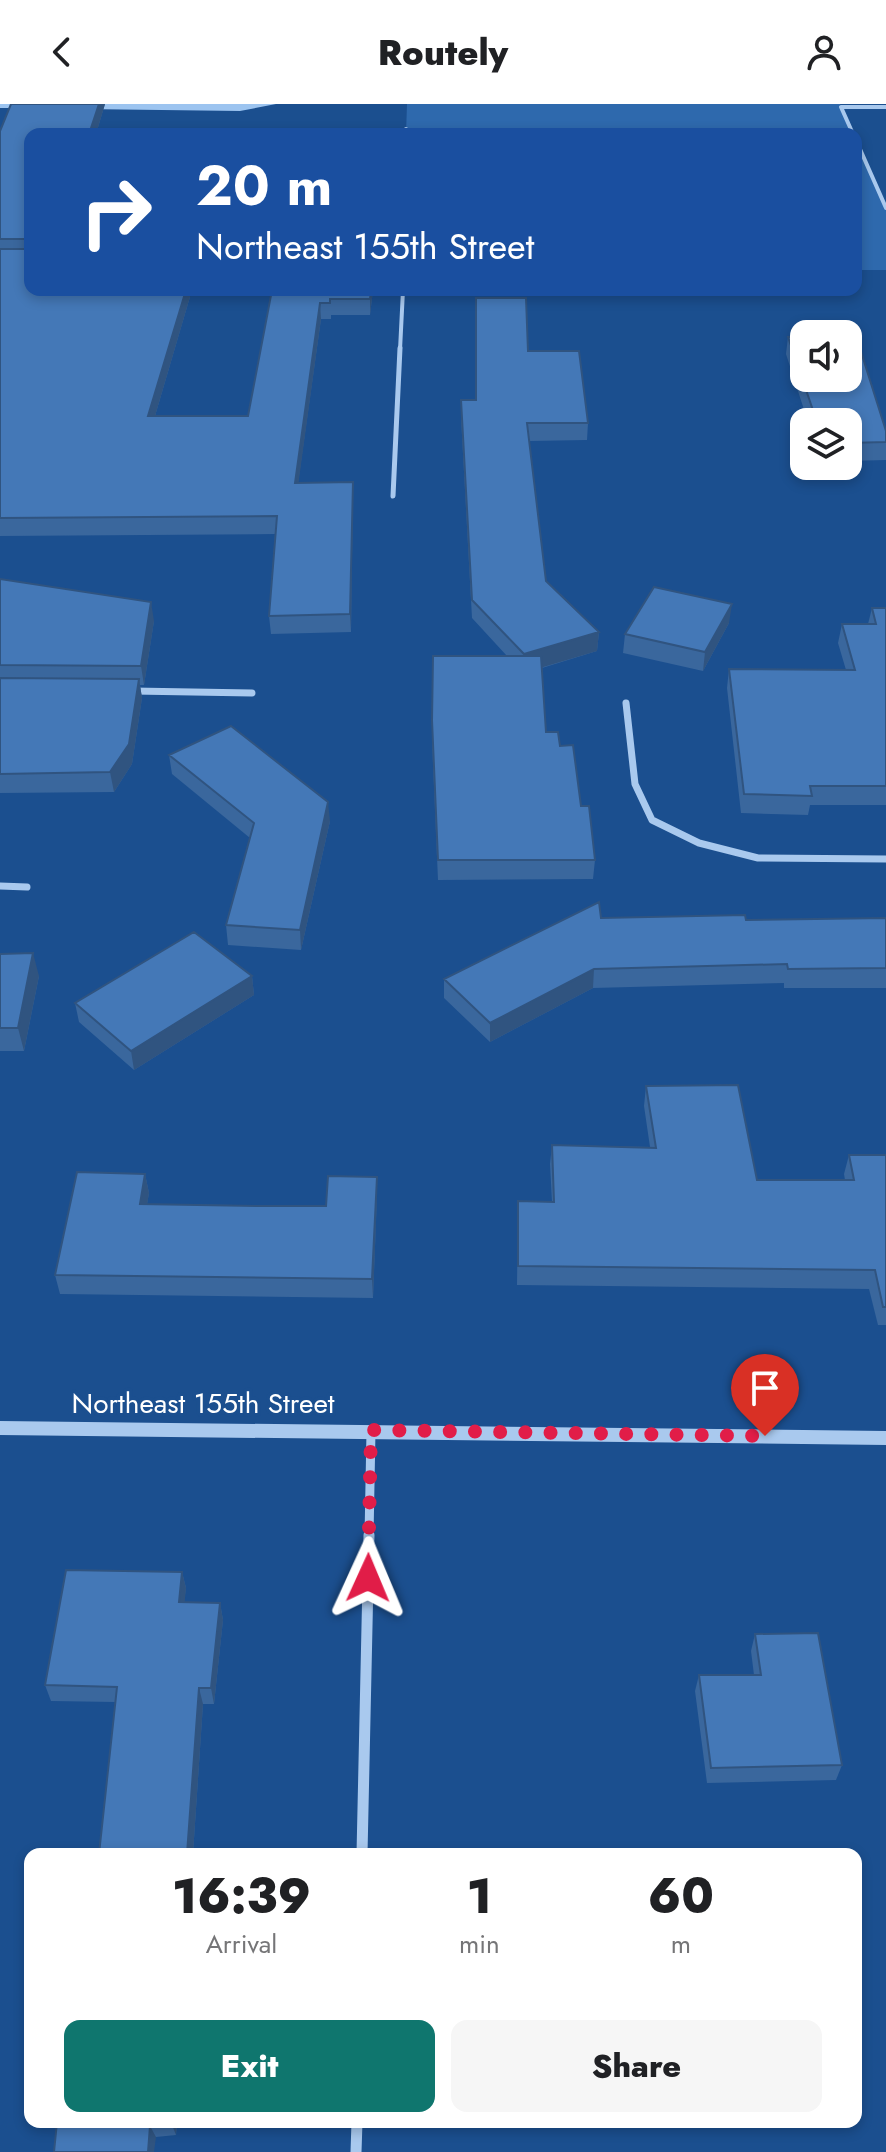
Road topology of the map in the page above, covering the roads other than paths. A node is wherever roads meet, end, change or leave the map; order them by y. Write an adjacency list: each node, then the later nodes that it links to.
1 (886, 107): 2 (street)
2 (850, 128)
3 (862, 154): 4 (street)
4 (886, 208)
5 (403, 296): 6 (street)
6 (393, 496)
7 (126, 691): 8 (street)
8 (252, 693)
9 (626, 703): 10 (street)
10 (886, 859)
11 (0, 886): 12 (street)
12 (27, 887)
13 (0, 1428): 14 (street, Northeast 155th Street)
14 (371, 1430): 15 (street, Northeast 155th Street); 16 (street)
15 (886, 1438)
16 (362, 1848)
17 (357, 2128): 18 (street)
18 (356, 2152)

